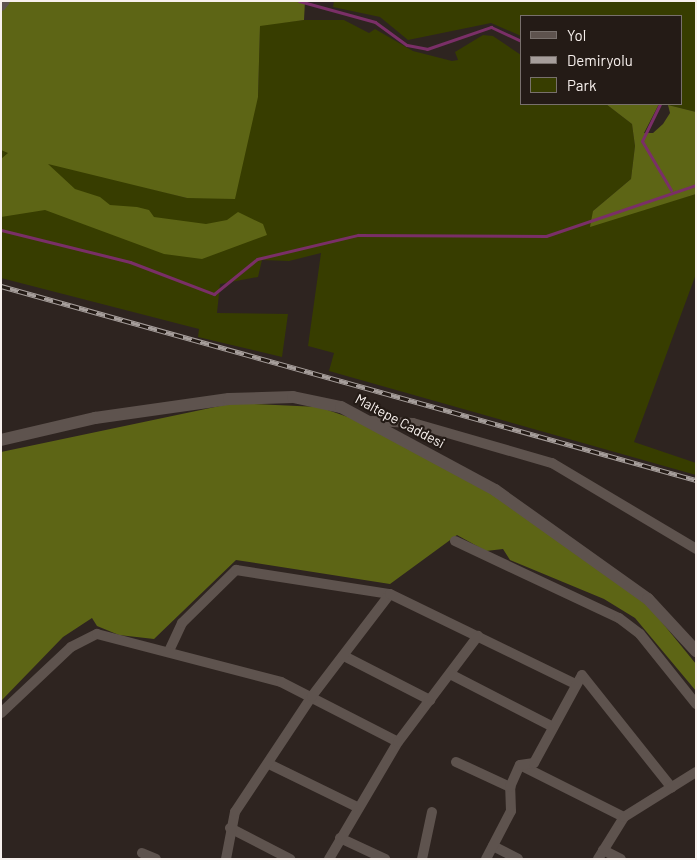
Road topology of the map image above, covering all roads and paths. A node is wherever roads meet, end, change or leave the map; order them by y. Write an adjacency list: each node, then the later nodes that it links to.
1 (5, 1): 2 (street)
2 (1, 6)
3 (372, 420): 4 (street, Maltepe Caddesi); 6 (street); 9 (street, Maltepe Caddesi)
4 (1, 440)
5 (455, 541): 16 (street)
6 (696, 549)
7 (390, 594): 8 (street); 10 (street); 11 (street)
8 (478, 636): 12 (street); 13 (street)
9 (696, 651)
10 (168, 652): 14 (street); 17 (street)
11 (344, 656): 14 (street); 15 (street)
12 (450, 674): 15 (street); 18 (street)
13 (575, 684): 18 (street); 25 (street)
14 (312, 696): 19 (street); 21 (street)
15 (430, 700): 19 (street)
16 (696, 704)
17 (1, 713)
18 (553, 727): 22 (street)
19 (398, 742): 26 (street)
20 (456, 762): 24 (street)
21 (269, 764): 26 (street); 29 (street)
22 (520, 765): 24 (street); 28 (street)
23 (696, 772): 25 (street)
24 (510, 787): 31 (street)
25 (672, 788): 28 (street)
26 (357, 807): 30 (street)
27 (432, 812): 39 (street)
28 (624, 817): 33 (street)
29 (230, 828): 35 (street); 36 (street)
30 (340, 838): 37 (street); 38 (street)
31 (493, 846): 40 (street); 41 (street)
32 (142, 852): 34 (street)
33 (601, 855): 42 (street)
34 (156, 859)
35 (226, 859)
36 (290, 859)
37 (329, 859)
38 (385, 859)
39 (422, 859)
40 (486, 859)
41 (518, 859)
42 (621, 859)

